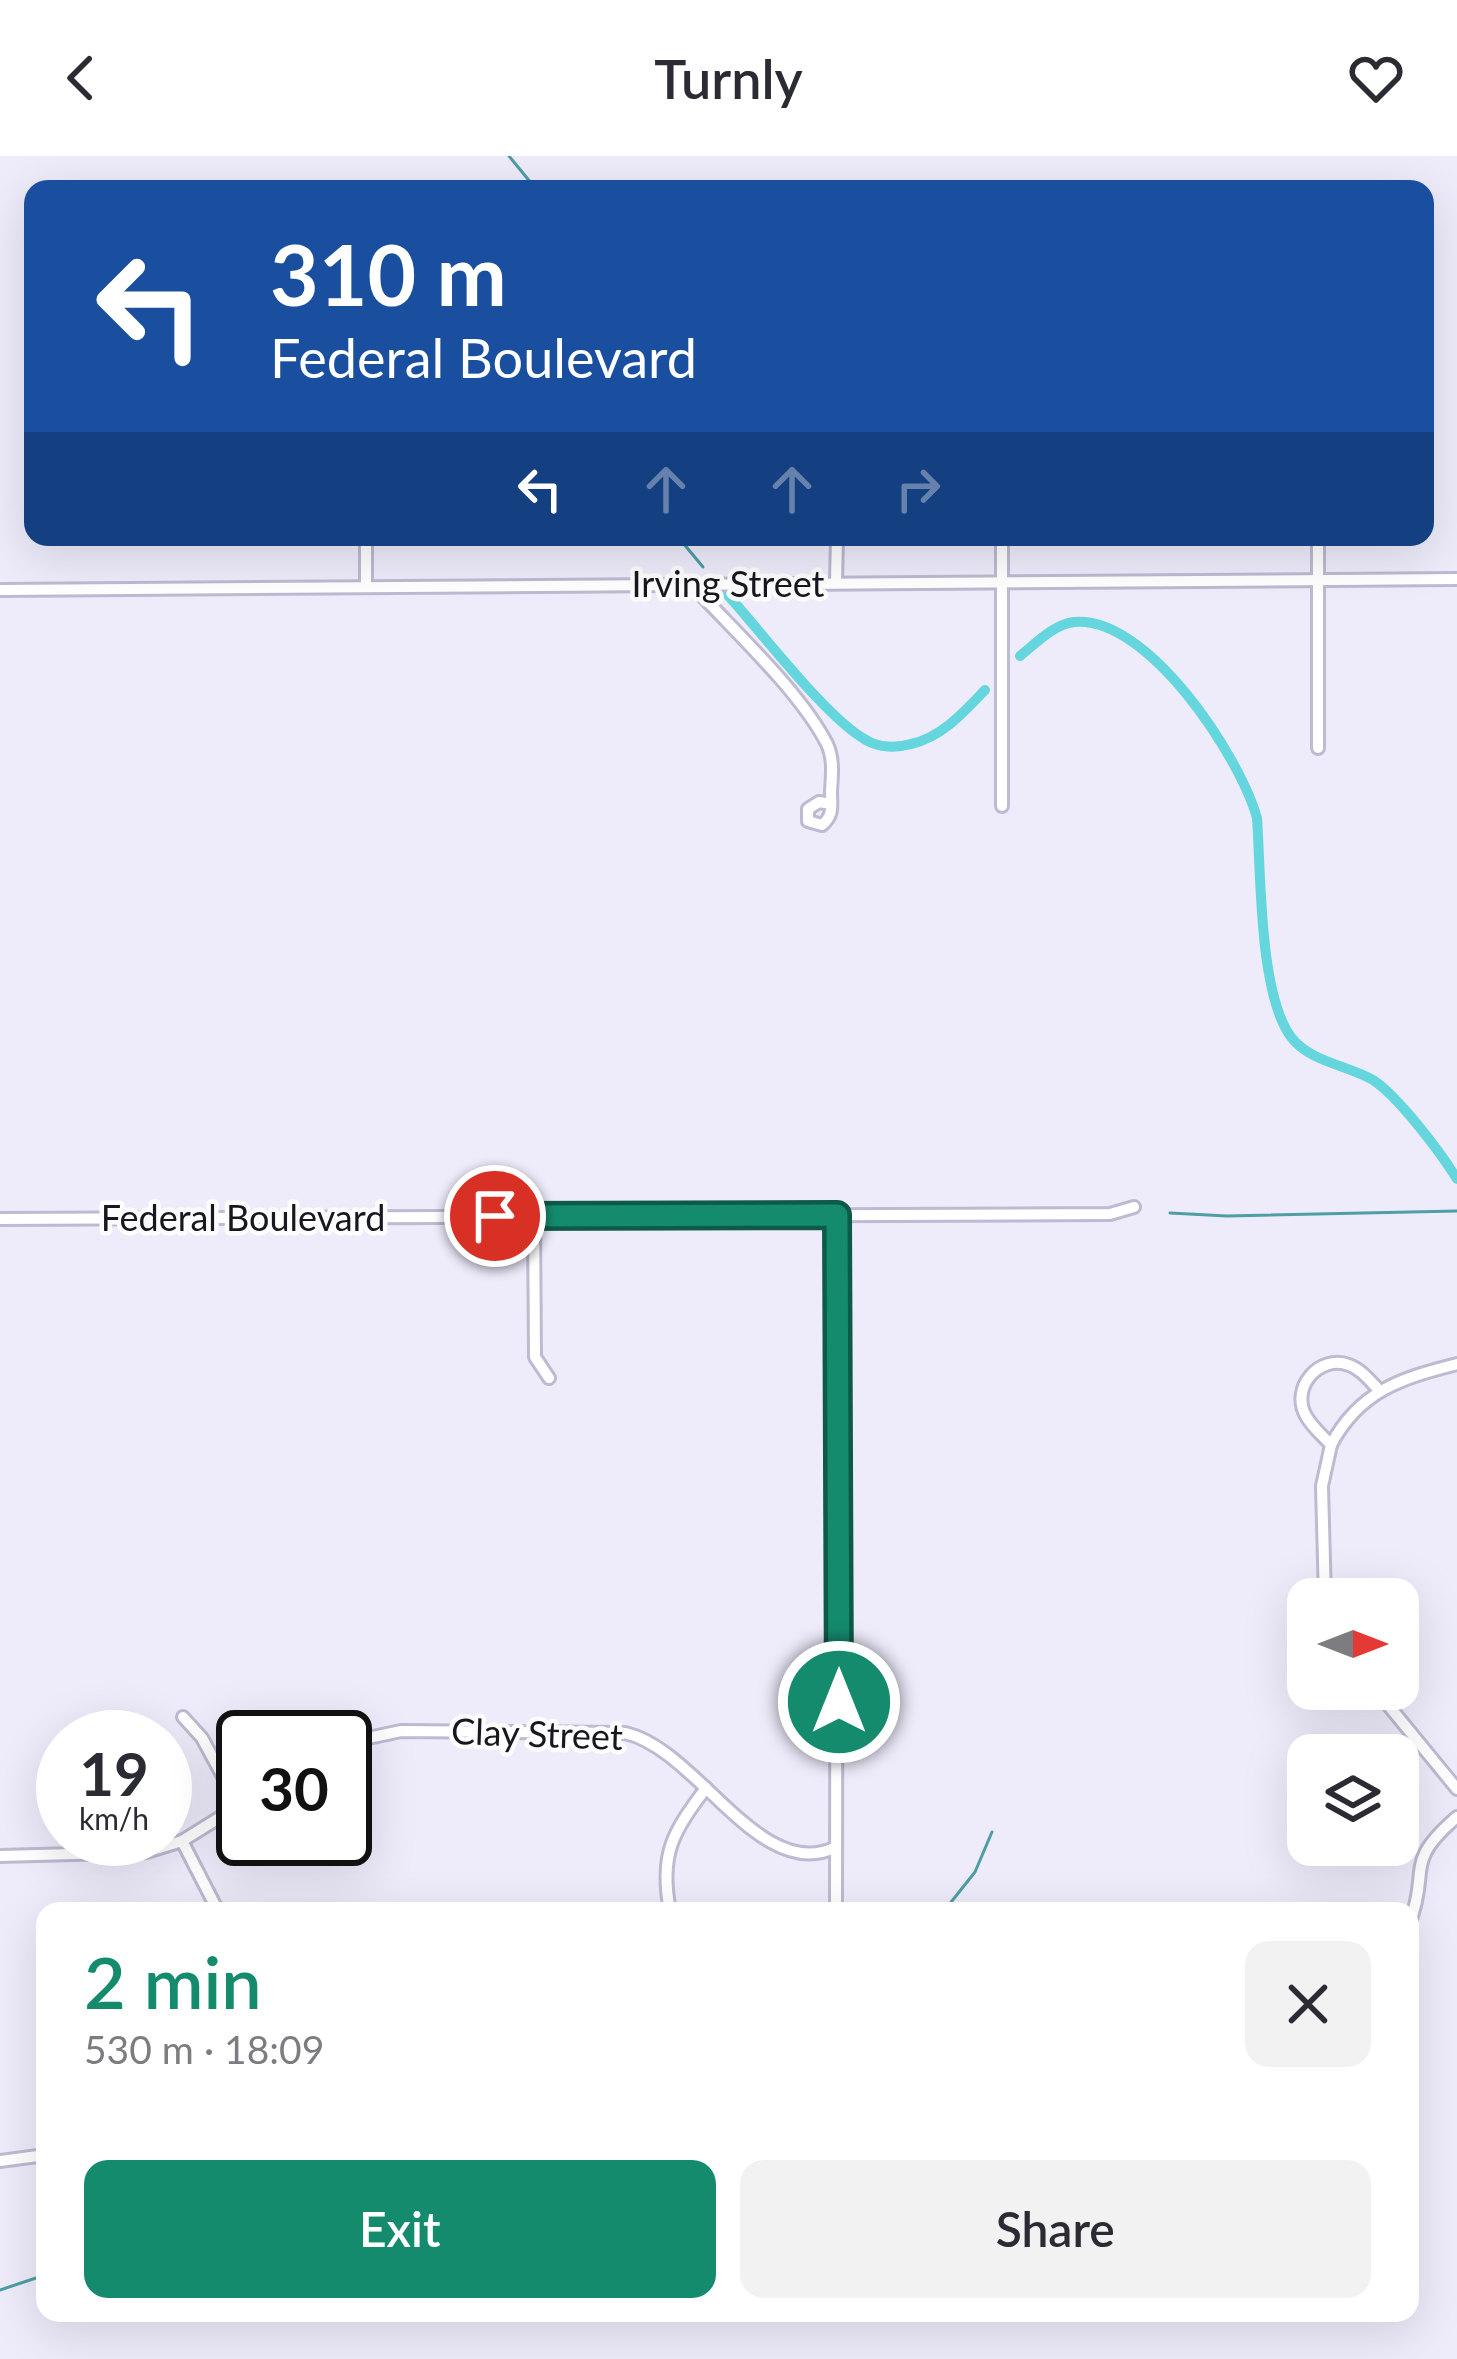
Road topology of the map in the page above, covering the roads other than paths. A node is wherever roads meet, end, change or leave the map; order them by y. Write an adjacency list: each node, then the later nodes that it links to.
1 (366, 546): 10 (street)
2 (837, 546): 8 (street)
3 (1001, 546): 7 (street)
4 (1318, 546): 6 (street)
5 (1457, 579): 6 (street, Irving Street)
6 (1319, 580): 7 (street, Irving Street); 12 (street)
7 (1001, 582): 8 (street, Irving Street); 14 (street)
8 (836, 584): 9 (street, Irving Street)
9 (692, 585): 10 (street, Irving Street); 13 (street)
10 (366, 587): 11 (street, Irving Street)
11 (0, 590)
12 (1318, 748)
13 (831, 804)
14 (1001, 806)
15 (1134, 1208): 16 (street, Federal Boulevard)
16 (837, 1215): 17 (street, Federal Boulevard); 31 (street)
17 (534, 1216): 18 (street, Federal Boulevard); 20 (street)
18 (0, 1219)
19 (1457, 1364): 21 (street)
20 (549, 1378)
21 (1379, 1390): 22 (street); 22 (street)
22 (1331, 1445): 23 (street)
23 (1324, 1578)
24 (1392, 1710): 29 (street)
25 (192, 1727): 27 (street)
26 (372, 1737): 28 (street, Clay Street)
27 (216, 1762)
28 (706, 1788): 31 (street, Clay Street); 36 (street)
29 (1457, 1789)
30 (1457, 1817): 38 (street)
31 (834, 1848): 37 (street)
32 (0, 1856): 33 (street)
33 (36, 1856)
34 (192, 1860): 35 (street)
35 (213, 1902)
36 (669, 1902)
37 (836, 1902)
38 (1414, 1902)
39 (36, 2156): 40 (street)
40 (0, 2161)

